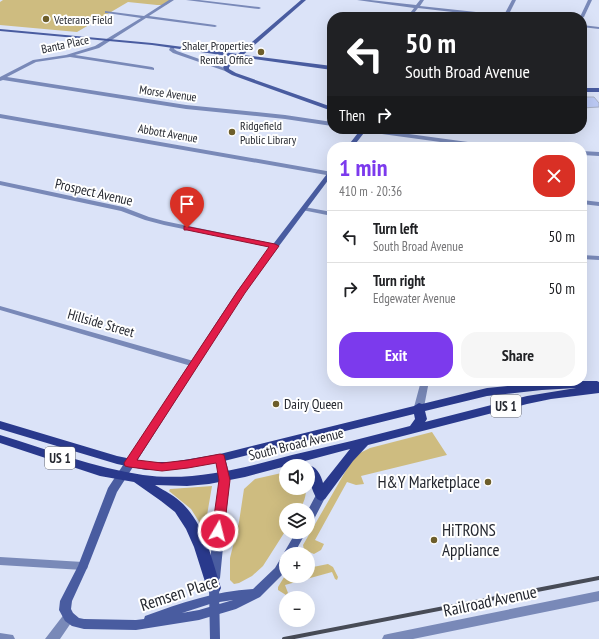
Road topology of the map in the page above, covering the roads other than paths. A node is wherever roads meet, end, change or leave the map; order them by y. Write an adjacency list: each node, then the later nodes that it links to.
1 (172, 0): 15 (street, Banta Place)
2 (188, 0): 9 (street)
3 (304, 0): 22 (street)
4 (359, 0): 8 (street)
5 (422, 0): 8 (street)
6 (514, 0): 13 (street)
7 (590, 0): 14 (street)
8 (418, 7): 11 (street); 12 (street)
9 (259, 8)
10 (107, 12): 15 (street)
11 (414, 12)
12 (462, 12)
13 (508, 12)
14 (584, 12)
15 (145, 17): 16 (street); 20 (street, Banta Place)
16 (215, 26)
17 (587, 27): 18 (street)
18 (599, 28)
19 (0, 30): 20 (street)
20 (109, 41): 21 (street); 23 (street, Banta Place)
21 (173, 47): 22 (street); 26 (street)
22 (239, 55): 24 (street); 26 (street)
23 (68, 56): 25 (street); 27 (street, Banta Place)
24 (327, 67)
25 (152, 69)
26 (227, 70): 30 (street)
27 (1, 78): 32 (street, Morse Avenue)
28 (587, 90): 29 (street)
29 (599, 90)
30 (327, 106)
31 (0, 116): 37 (street, Abbott Avenue)
32 (327, 123)
33 (398, 134): 34 (street)
34 (454, 142)
35 (587, 153): 36 (street)
36 (599, 154)
37 (327, 172)
38 (327, 178): 42 (street)
39 (0, 183): 44 (street, Prospect Avenue)
40 (587, 203): 41 (street)
41 (599, 204)
42 (304, 208): 43 (street); 44 (street)
43 (327, 213)
44 (275, 246): 48 (street)
45 (587, 257): 46 (street)
46 (599, 258)
47 (0, 308): 48 (street, Hillside Street)
48 (194, 364): 62 (street)
49 (587, 384): 50 (main road, South Broad Avenue / US 1)
50 (599, 385)
51 (424, 386): 54 (street)
52 (541, 386): 54 (main road, South Broad Avenue / US 1)
53 (599, 389): 56 (main road, South Broad Avenue / US 1)
54 (419, 408): 56 (main road); 59 (main road, South Broad Avenue / US 1)
55 (0, 425): 62 (main road, South Broad Avenue / US 1)
56 (414, 429): 58 (main road, South Broad Avenue / US 1)
57 (0, 439): 63 (main road, South Broad Avenue / US 1)
58 (364, 442): 60 (main road, South Broad Avenue / US 1); 67 (main road)
59 (220, 458): 62 (main road, South Broad Avenue / US 1); 64 (street)
60 (293, 459)
61 (279, 462): 64 (main road, South Broad Avenue / US 1)
62 (129, 463): 63 (street)
63 (121, 476): 66 (main road, South Broad Avenue / US 1); 70 (street)
64 (225, 476): 66 (main road, South Broad Avenue / US 1); 72 (street)
65 (315, 478): 67 (main road)
66 (135, 479): 72 (main road)
67 (321, 496): 68 (street)
68 (315, 507)
69 (0, 560): 70 (street)
70 (83, 566): 74 (street)
71 (279, 569): 74 (street, Remsen Place)
72 (214, 588): 78 (street, bridge)
73 (599, 596): 79 (street, Railroad Avenue)
74 (68, 617): 77 (street)
75 (0, 638): 76 (street)
76 (9, 639)
77 (51, 639)
78 (215, 639)
79 (388, 639)

